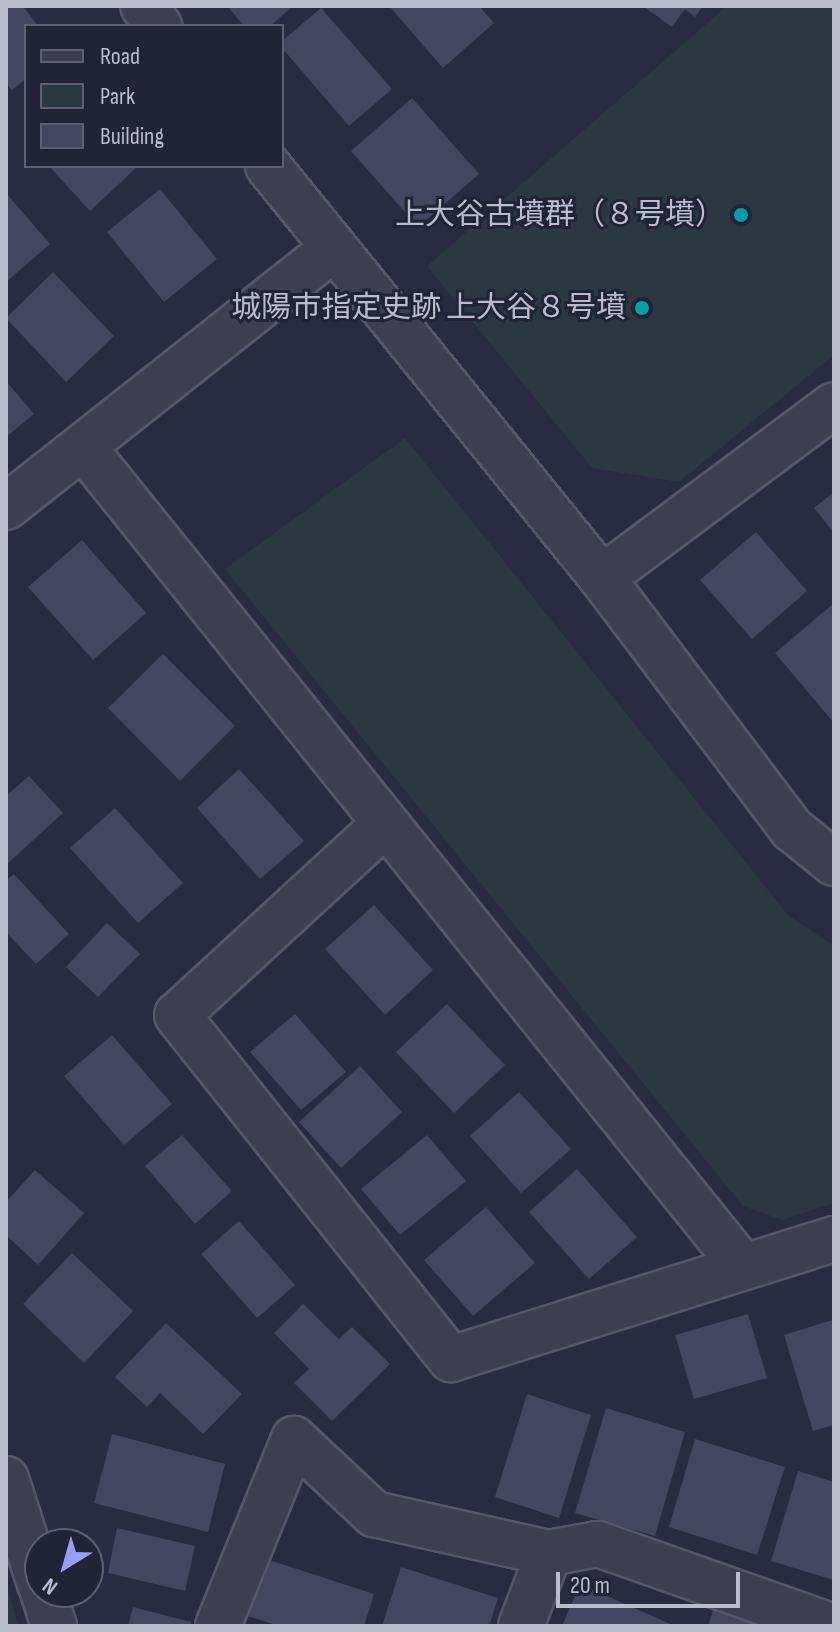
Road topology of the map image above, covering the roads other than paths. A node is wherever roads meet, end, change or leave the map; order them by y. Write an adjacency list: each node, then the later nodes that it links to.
1 (143, 6): 2 (street)
2 (157, 24)
3 (270, 168): 4 (street)
4 (334, 248): 6 (street); 8 (street)
5 (834, 405): 8 (street)
6 (83, 447): 7 (street); 9 (street)
7 (6, 507)
8 (602, 578): 10 (street)
9 (385, 824): 12 (street); 12 (street)
10 (834, 863)
11 (834, 1239): 12 (street)
12 (743, 1267)
13 (6, 1479): 14 (street)
14 (24, 1535)
15 (549, 1553): 16 (street); 17 (street); 18 (street)
16 (218, 1626)
17 (521, 1626)
18 (831, 1626)

